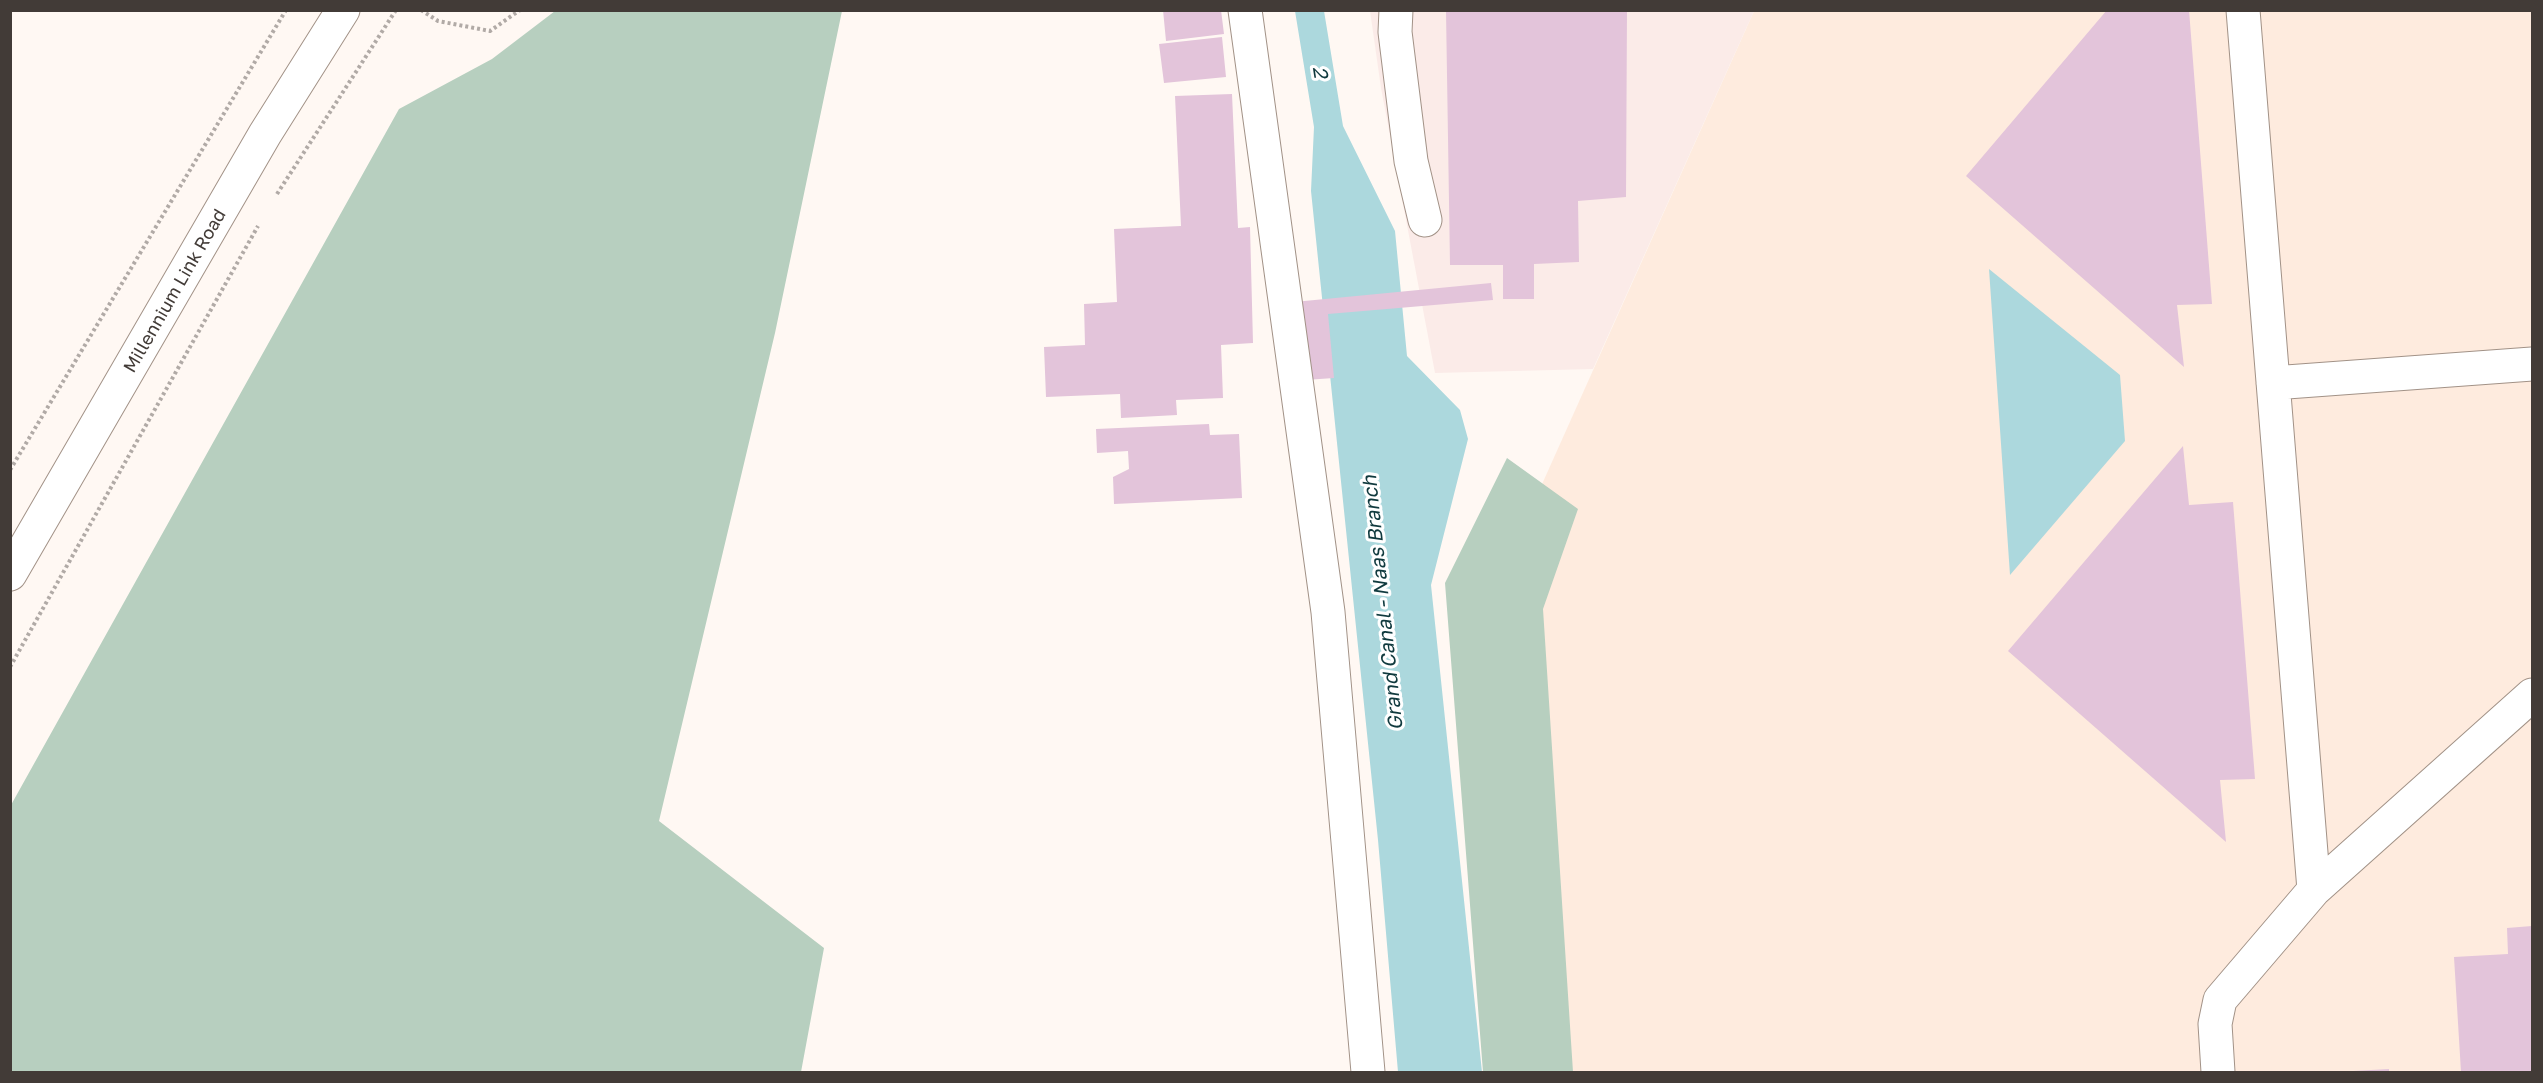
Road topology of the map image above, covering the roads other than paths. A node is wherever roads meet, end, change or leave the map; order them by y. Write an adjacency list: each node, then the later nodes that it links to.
1 (343, 10): 8 (street, Millennium Link Road)
2 (1245, 10): 11 (street)
3 (1396, 10): 5 (street)
4 (2243, 10): 7 (street)
5 (1425, 220)
6 (2532, 364): 7 (street)
7 (2273, 382): 10 (street)
8 (10, 574)
9 (2532, 695): 10 (street)
10 (2314, 890): 12 (street)
11 (1368, 1072)
12 (2218, 1072)

